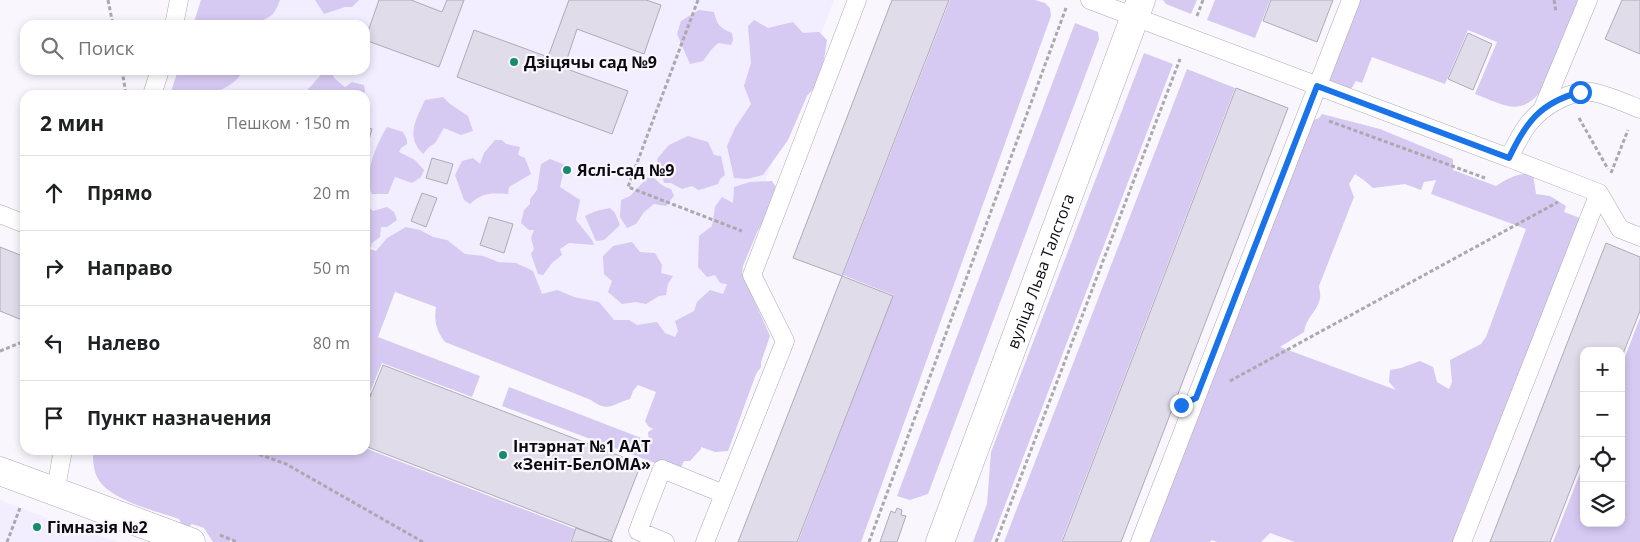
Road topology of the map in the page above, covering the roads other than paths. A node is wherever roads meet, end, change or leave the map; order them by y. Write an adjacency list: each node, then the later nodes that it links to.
1 (180, 0): 7 (lane)
2 (857, 0): 21 (lane)
3 (1090, 0): 6 (lane)
4 (1351, 0): 9 (lane)
5 (1588, 0): 11 (lane)
6 (1138, 8): 9 (lane); 25 (main road, вуліца Льва Талстога)
7 (175, 20)
8 (158, 75): 10 (lane)
9 (1317, 86): 13 (lane); 26 (lane)
10 (154, 90)
11 (1543, 108): 12 (lane); 13 (lane)
12 (1635, 115)
13 (1509, 158): 14 (lane)
14 (1599, 193): 17 (lane); 27 (lane)
15 (0, 214): 16 (lane)
16 (20, 222)
17 (1640, 237)
18 (62, 455): 20 (lane)
19 (0, 471): 20 (main road)
20 (55, 493): 22 (main road)
21 (724, 494): 23 (lane); 24 (lane)
22 (191, 542)
23 (665, 542)
24 (705, 542)
25 (940, 542)
26 (1140, 542)
27 (1462, 542)

